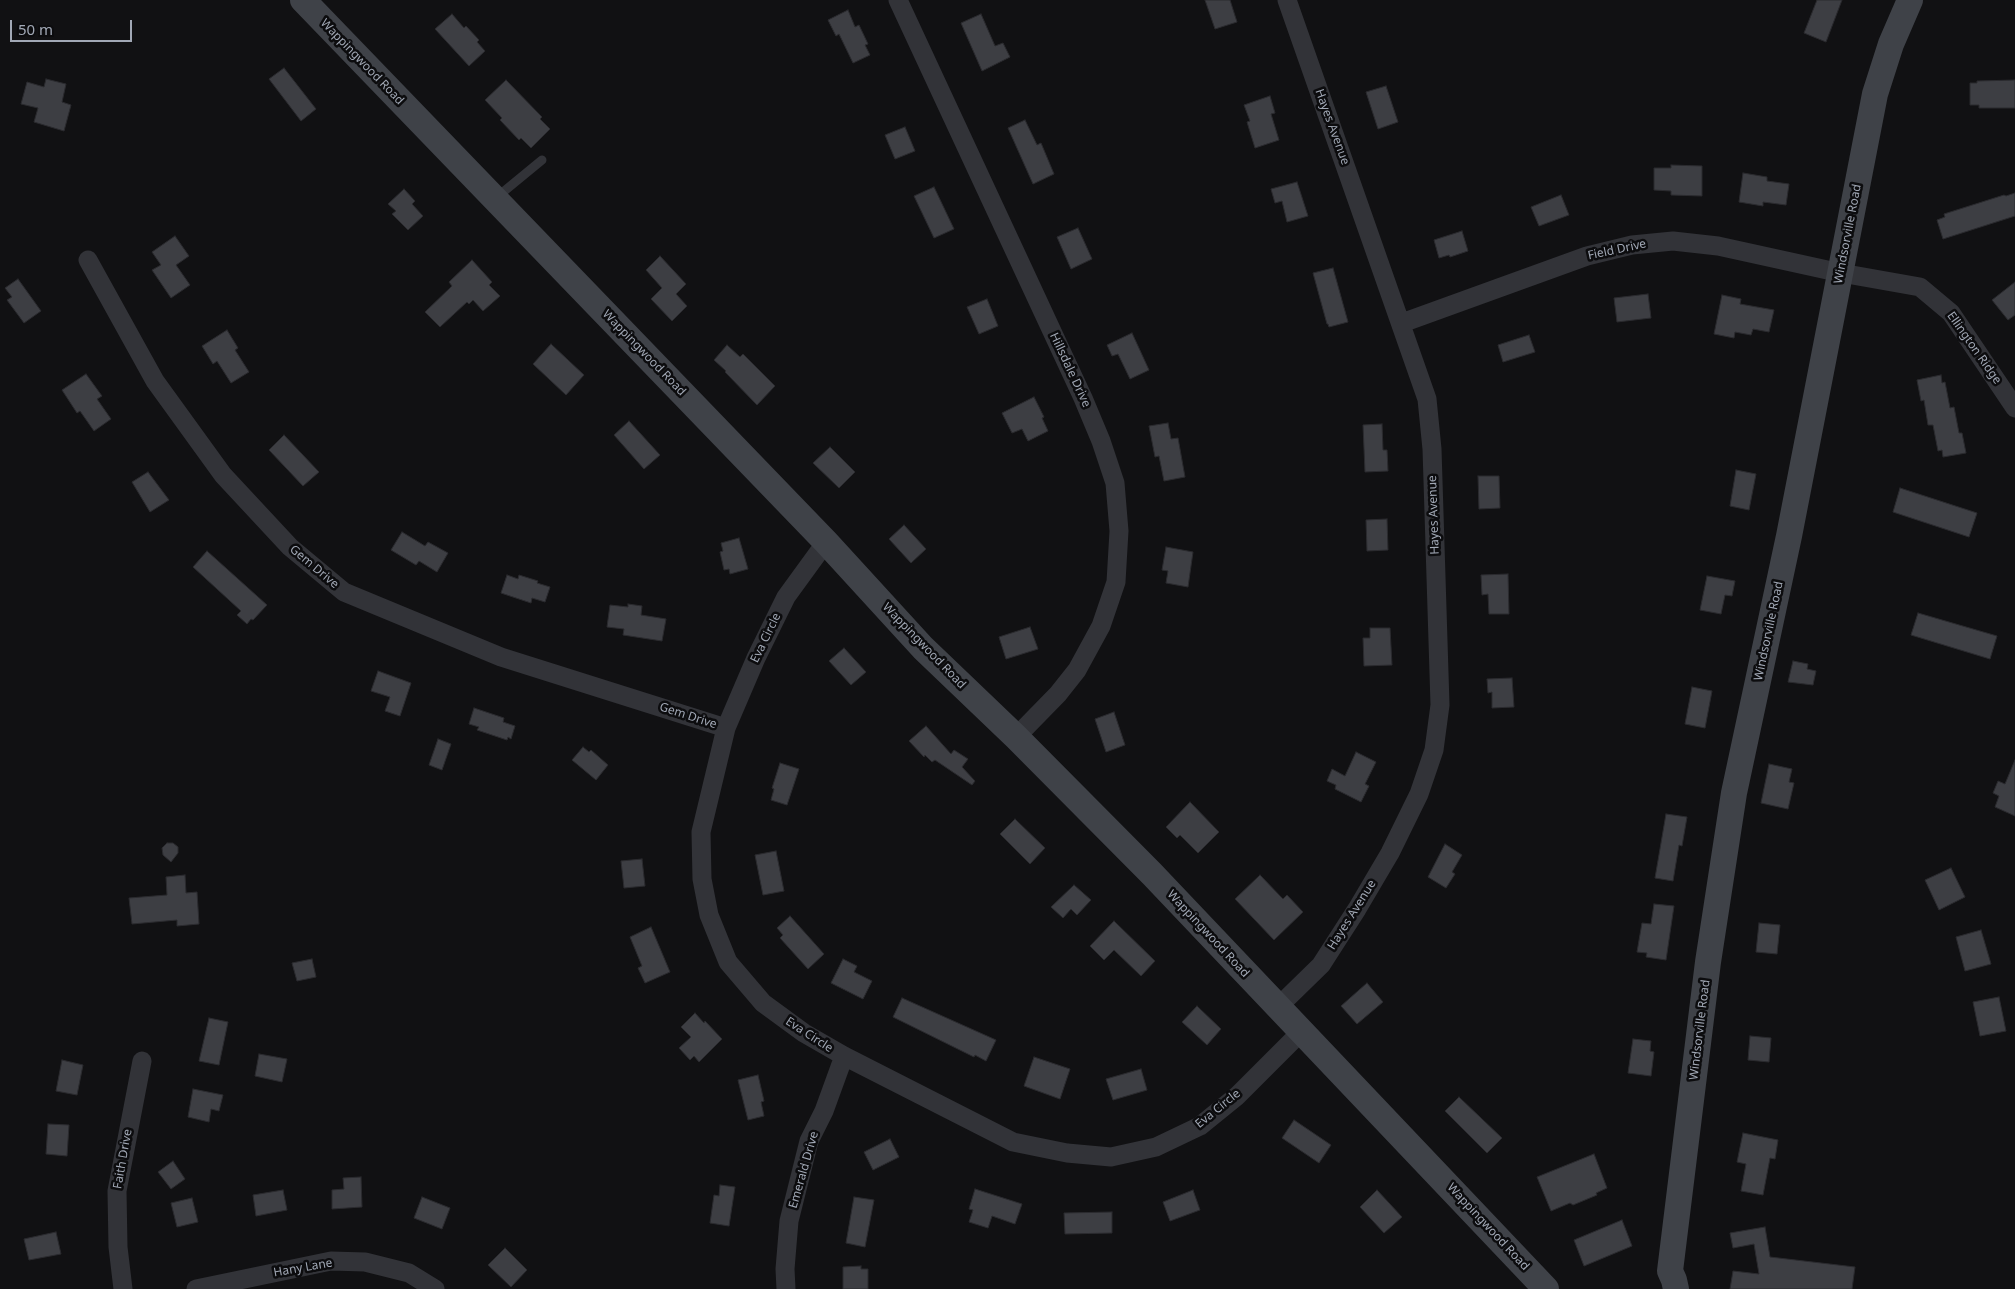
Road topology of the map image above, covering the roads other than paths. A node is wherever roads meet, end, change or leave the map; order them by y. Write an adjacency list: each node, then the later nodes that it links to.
1 (303, 0): 6 (main road, Wappingwood Road)
2 (898, 0): 13 (street, Hillsdale Drive)
3 (1287, 0): 9 (street, Hayes Avenue)
4 (1910, 0): 8 (main road, Windsorville Road)
5 (542, 160): 6 (lane)
6 (495, 199): 11 (main road, Wappingwood Road)
7 (88, 260): 12 (street, Gem Drive)
8 (1841, 273): 9 (street, Field Drive); 10 (street, Ellington Ridge); 18 (main road, Windsorville Road)
9 (1402, 322): 14 (street, Hayes Avenue)
10 (2015, 408)
11 (826, 542): 12 (street, Eva Circle); 13 (main road, Wappingwood Road)
12 (726, 728): 16 (street, Eva Circle)
13 (1016, 737): 14 (main road, Wappingwood Road)
14 (1278, 1007): 15 (main road, Wappingwood Road)
15 (1301, 1032): 16 (street, Eva Circle); 23 (main road, Wappingwood Road)
16 (844, 1056): 22 (street, Emerald Drive)
17 (142, 1061): 19 (street, Faith Drive)
18 (1669, 1283)
19 (123, 1289)
20 (196, 1289): 21 (street, Hany Lane)
21 (435, 1289)
22 (786, 1289)
23 (1546, 1289)

